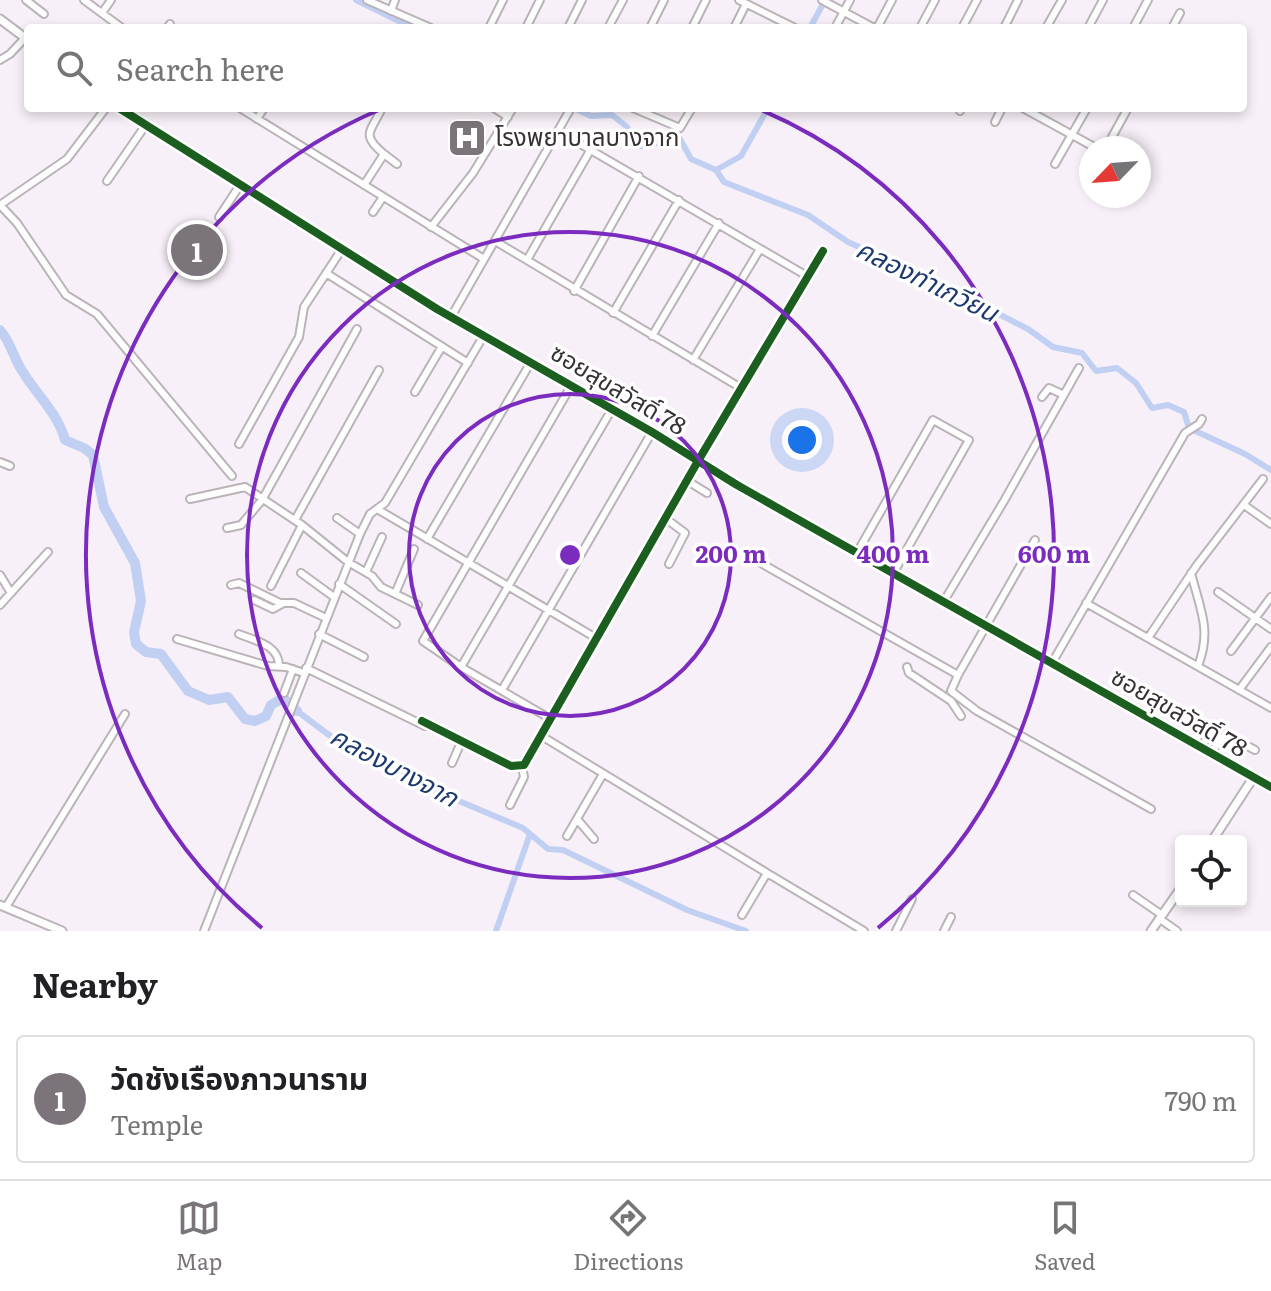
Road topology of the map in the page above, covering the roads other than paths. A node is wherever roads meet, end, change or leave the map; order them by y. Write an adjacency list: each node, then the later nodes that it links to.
1 (26, 0): 26 (street)
2 (84, 0): 24 (street)
3 (111, 0): 24 (street)
4 (369, 0): 22 (street)
5 (395, 0): 22 (street)
6 (503, 0): 31 (street)
7 (540, 0): 32 (street)
8 (582, 0): 33 (street)
9 (623, 0): 34 (street)
10 (664, 0): 35 (street)
11 (706, 0): 36 (street)
12 (850, 0): 23 (street)
13 (892, 0): 42 (street)
14 (935, 0): 43 (street)
15 (977, 0): 44 (street)
16 (1018, 0): 45 (street)
17 (1062, 0): 46 (street)
18 (1103, 0): 47 (street)
19 (1148, 0): 48 (street)
20 (743, 2): 28 (street); 37 (street)
21 (825, 2): 23 (street)
22 (391, 11): 30 (street)
23 (843, 12): 40 (street); 41 (street)
24 (102, 13): 29 (street)
25 (1180, 13): 49 (street)
26 (44, 14)
27 (0, 19): 50 (street)
28 (779, 20): 38 (street); 39 (street)
29 (117, 24)
30 (422, 24)
31 (491, 24)
32 (528, 24)
33 (570, 24)
34 (610, 24)
35 (652, 24)
36 (694, 24)
37 (735, 24)
38 (778, 24)
39 (787, 24)
40 (837, 24)
41 (868, 24)
42 (878, 24)
43 (922, 24)
44 (964, 24)
45 (1006, 24)
46 (1048, 24)
47 (1090, 24)
48 (1135, 24)
49 (1174, 24)
50 (24, 37)
51 (24, 41): 52 (street)
52 (0, 60)
53 (103, 112): 87 (street)
54 (125, 112): 72 (street, ซอยสุขสวัสดิ์ 78)
55 (246, 112): 70 (street)
56 (261, 112): 70 (street)
57 (380, 112): 78 (street)
58 (500, 112): 68 (street)
59 (511, 112): 68 (street)
60 (569, 112): 73 (street)
61 (652, 112): 62 (street)
62 (690, 112)
63 (1000, 112): 71 (street)
64 (1031, 112): 69 (street)
65 (1042, 112): 69 (street)
66 (1085, 112): 74 (street)
67 (1126, 112): 75 (street)
68 (508, 117): 91 (street)
69 (1040, 117): 74 (street)
70 (257, 119): 84 (street)
71 (995, 122)
72 (145, 126): 82 (street); 83 (street, ซอยสุขสวัสดิ์ 78)
73 (558, 131): 77 (street); 92 (street)
74 (1072, 135): 76 (street); 80 (street)
75 (1113, 136)
76 (1079, 139)
77 (591, 149): 81 (street); 97 (street)
78 (384, 154): 79 (street); 84 (street)
79 (397, 164)
80 (1055, 164)
81 (639, 176): 86 (street); 100 (street)
82 (107, 181)
83 (240, 185): 89 (street); 93 (street, ซอยสุขสวัสดิ์ 78)
84 (364, 185): 85 (street)
85 (383, 197): 88 (street); 91 (street)
86 (679, 200): 90 (street); 101 (street)
87 (0, 205): 124 (street)
88 (373, 212)
89 (219, 217)
90 (719, 223): 94 (street); 105 (street)
91 (431, 227): 96 (street)
92 (495, 241): 96 (street); 97 (street)
93 (342, 249): 98 (street); 102 (street, ซอยสุขสวัสดิ์ 78)
94 (760, 249): 99 (street); 107 (street)
95 (823, 251): 99 (street)
96 (484, 259): 102 (street)
97 (527, 260): 100 (street)
98 (326, 273): 106 (street); 120 (street)
99 (807, 276): 113 (street)
100 (574, 291): 101 (street)
101 (613, 313): 105 (street)
102 (451, 317): 104 (street, ซอยสุขสวัสดิ์ 78)
103 (357, 329): 129 (street)
104 (484, 335): 108 (street, ซอยสุขสวัสดิ์ 78); 109 (street)
105 (652, 336): 107 (street)
106 (441, 348): 109 (street); 114 (street)
107 (693, 360): 113 (street)
108 (531, 362): 112 (street, ซอยสุขสวัสดิ์ 78); 139 (street)
109 (468, 363): 131 (street)
110 (1079, 368): 115 (street)
111 (379, 370): 134 (street)
112 (571, 386): 117 (street, ซอยสุขสวัสดิ์ 78); 146 (street)
113 (741, 388): 121 (street)
114 (415, 392)
115 (1064, 395): 116 (street); 163 (street)
116 (1042, 397)
117 (612, 409): 119 (street, ซอยสุขสวัสดิ์ 78); 155 (street)
118 (1200, 421): 164 (street)
119 (652, 432): 121 (street, ซอยสุขสวัสดิ์ 78); 168 (street)
120 (239, 444)
121 (698, 461): 126 (street); 142 (street, ซอยสุขสวัสดิ์ 78)
122 (0, 462): 123 (street)
123 (10, 466)
124 (232, 476)
125 (1263, 479): 130 (street)
126 (686, 480): 127 (street); 133 (street)
127 (707, 493)
128 (190, 499): 129 (street)
129 (262, 500): 134 (street); 136 (street)
130 (1244, 505): 135 (street); 151 (street)
131 (377, 509): 137 (street); 139 (street)
132 (337, 518): 137 (street)
133 (665, 518): 147 (street); 176 (street)
134 (298, 523): 145 (street); 156 (street)
135 (1271, 524)
136 (227, 528)
137 (360, 534): 145 (street)
138 (382, 537): 148 (street)
139 (427, 539): 146 (street)
140 (1035, 540): 172 (street)
141 (414, 549): 159 (street)
142 (858, 551): 149 (street, ซอยสุขสวัสดิ์ 78); 149 (street)
143 (48, 552): 158 (street)
144 (752, 558): 189 (street)
145 (348, 562): 148 (street); 153 (street)
146 (468, 562): 155 (street); 185 (street)
147 (669, 564)
148 (366, 572): 159 (street)
149 (894, 572): 163 (street, ซอยสุขสวัสดิ์ 78)
150 (301, 573): 160 (street)
151 (1191, 573): 177 (street); 184 (street)
152 (0, 575): 158 (street)
153 (339, 584): 160 (street); 171 (street)
154 (231, 585): 165 (street)
155 (508, 585): 168 (street); 185 (street)
156 (271, 586)
157 (1218, 592): 170 (street)
158 (11, 593): 166 (street)
159 (395, 594): 167 (street)
160 (334, 597): 169 (street)
161 (1271, 597): 170 (street)
162 (254, 600): 165 (street)
163 (944, 601): 172 (street, ซอยสุขสวัสดิ์ 78)
164 (1086, 603): 177 (street); 182 (street)
165 (282, 604): 169 (street)
166 (0, 605)
167 (418, 605)
168 (548, 609): 176 (street); 190 (street)
169 (326, 618): 175 (street)
170 (1256, 618): 173 (street); 180 (street)
171 (396, 624)
172 (986, 624): 182 (street, ซอยสุขสวัสดิ์ 78); 189 (street)
173 (1271, 629)
174 (239, 634): 183 (street)
175 (319, 634): 181 (street); 188 (street)
176 (596, 638): 197 (street)
177 (1148, 638): 184 (street)
178 (177, 639): 183 (street)
179 (1271, 647): 191 (street)
180 (1231, 651)
181 (364, 657)
182 (1052, 663): 203 (street, ซอยสุขสวัสดิ์ 78)
183 (279, 666): 187 (street)
184 (1198, 666): 191 (street)
185 (461, 667): 190 (street)
186 (907, 667): 193 (street)
187 (293, 669): 188 (street); 192 (street)
188 (305, 671): 201 (street); 226 (street)
189 (958, 675): 193 (street)
190 (502, 690): 197 (street)
191 (1239, 690): 194 (street)
192 (284, 693)
193 (948, 694): 196 (street); 212 (street)
194 (1271, 708)
195 (125, 714): 221 (street)
196 (961, 716)
197 (549, 718): 200 (street)
198 (422, 721): 202 (street)
199 (1214, 725): 203 (street)
200 (540, 735): 207 (street); 208 (street)
201 (448, 737)
202 (462, 740): 206 (street); 207 (street)
203 (1201, 748): 205 (street, ซอยสุขสวัสดิ์ 78)
204 (1255, 750): 205 (street)
205 (1211, 753): 209 (street, ซอยสุขสวัสดิ์ 78)
206 (452, 763)
207 (522, 767): 211 (street)
208 (603, 774): 213 (street); 217 (street)
209 (1253, 778): 210 (street, ซอยสุขสวัสดิ์ 78); 214 (street)
210 (1271, 787)
211 (510, 805)
212 (1151, 809)
213 (577, 819): 215 (street); 216 (street)
214 (1216, 835)
215 (567, 836)
216 (594, 839)
217 (767, 873): 222 (street); 227 (street)
218 (1133, 895): 224 (street)
219 (1175, 897): 224 (street)
220 (912, 899): 228 (street)
221 (3, 906): 225 (street)
222 (742, 915)
223 (951, 917): 229 (street)
224 (1161, 917): 230 (street); 231 (street)
225 (62, 931)
226 (204, 931)
227 (864, 931)
228 (896, 931)
229 (944, 931)
230 (1151, 931)
231 (1177, 931)

